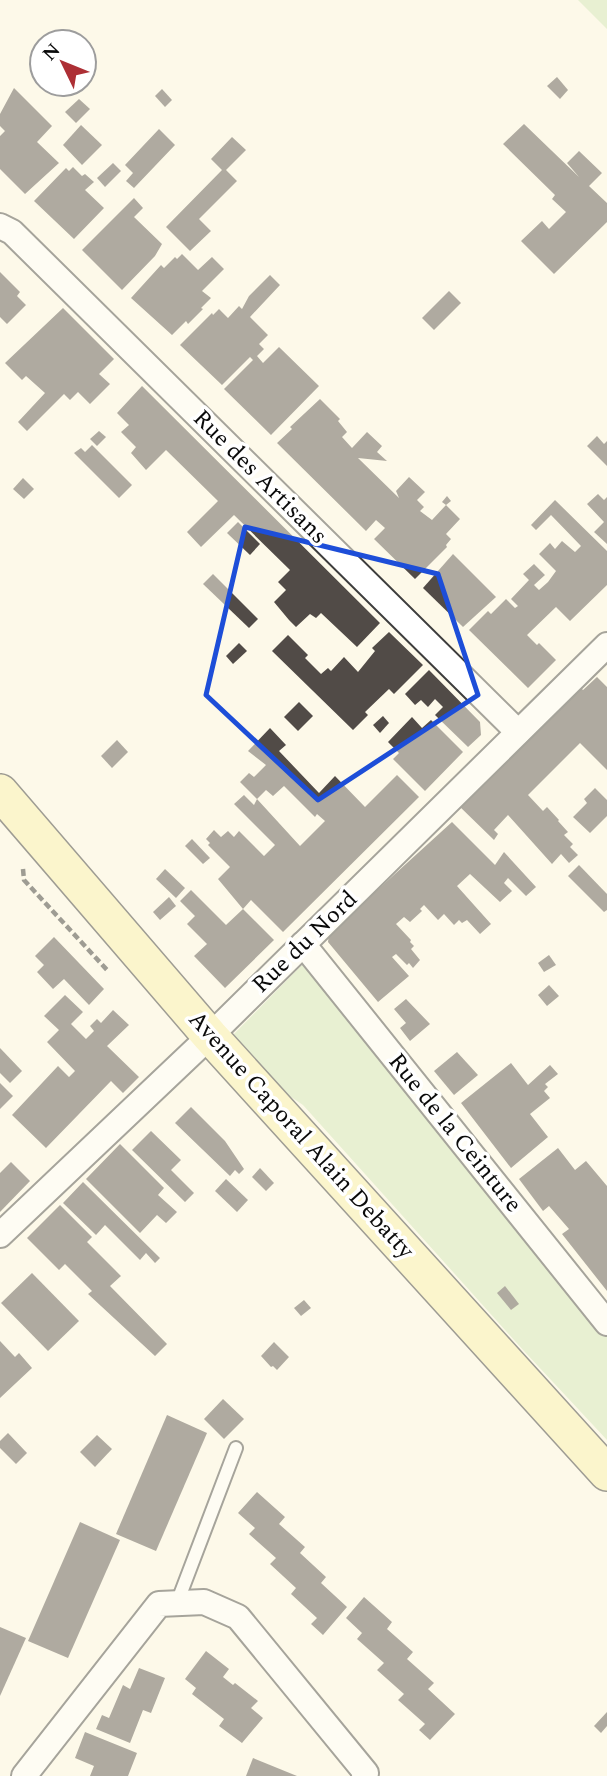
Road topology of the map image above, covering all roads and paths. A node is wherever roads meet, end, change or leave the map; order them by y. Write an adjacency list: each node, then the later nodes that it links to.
1 (0, 226): 3 (street, Rue des Artisans)
2 (607, 645): 3 (street, Rue du Nord)
3 (518, 732): 5 (street, Rue du Nord)
4 (0, 792): 6 (main road, Avenue Caporal Alain Debatty)
5 (303, 944): 6 (street, Rue du Nord); 8 (street, Rue de la Ceinture)
6 (210, 1035): 7 (street, Rue du Nord); 10 (main road, Avenue Caporal Alain Debatty)
7 (0, 1235)
8 (607, 1323)
9 (236, 1448): 11 (lane)
10 (607, 1473)
11 (177, 1603): 12 (street); 13 (street)
12 (24, 1776)
13 (364, 1776)

